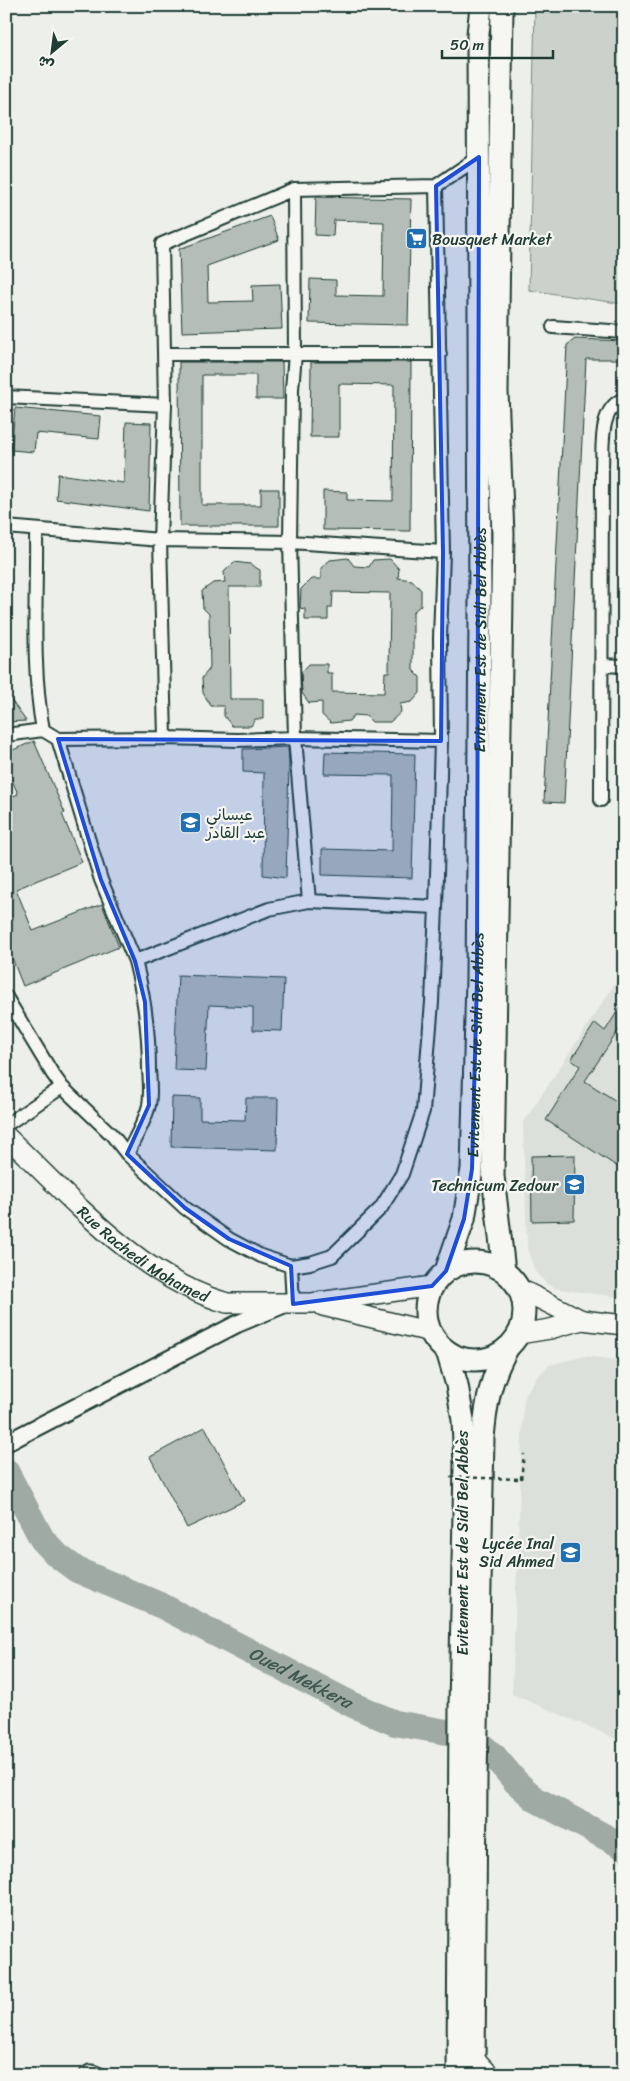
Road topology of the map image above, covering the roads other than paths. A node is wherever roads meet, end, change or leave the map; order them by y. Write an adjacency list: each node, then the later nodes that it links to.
1 (481, 6): 3 (highway, Evitement Est de Sidi Bel Abbès)
2 (502, 6): 37 (highway, Evitement Est de Sidi Bel Abbès)
3 (479, 158): 4 (street); 38 (highway, Evitement Est de Sidi Bel Abbès)
4 (436, 186): 5 (street); 10 (street)
5 (294, 189): 8 (street); 9 (street)
6 (553, 326): 7 (street)
7 (624, 332)
8 (164, 354): 9 (street); 13 (street)
9 (295, 354): 10 (street); 17 (street)
10 (440, 354): 18 (street)
11 (6, 396): 13 (street)
12 (624, 399): 19 (street)
13 (164, 404): 16 (street)
14 (6, 527): 15 (street)
15 (36, 531): 16 (street); 21 (street)
16 (160, 540): 17 (street); 23 (street)
17 (290, 542): 18 (street); 24 (street)
18 (443, 552): 26 (street)
19 (602, 665): 20 (street); 27 (street)
20 (624, 666)
21 (43, 730): 22 (street); 25 (street)
22 (6, 735)
23 (165, 738): 24 (street); 25 (street)
24 (295, 738): 26 (street); 28 (street)
25 (58, 739): 30 (street)
26 (441, 740): 29 (street)
27 (601, 800)
28 (309, 901): 29 (street); 30 (street)
29 (436, 907): 36 (street)
30 (135, 961): 35 (street)
31 (6, 997): 32 (street)
32 (62, 1087): 33 (street); 35 (street)
33 (6, 1125)
34 (6, 1136): 41 (main road, Rue Rachedi Mohamed)
35 (127, 1154): 36 (street)
36 (291, 1266): 41 (street)
37 (504, 1271): 38 (highway); 39 (highway)
38 (439, 1279): 40 (main road); 44 (highway)
39 (520, 1290): 42 (main road); 45 (highway)
40 (312, 1303): 41 (main road, Rue Rachedi Mohamed); 44 (main road)
41 (289, 1304): 47 (street)
42 (582, 1320): 43 (main road); 45 (main road)
43 (624, 1324)
44 (431, 1332): 46 (highway)
45 (513, 1341): 46 (highway); 48 (highway, Evitement Est de Sidi Bel Abbès)
46 (447, 1351): 48 (highway, Evitement Est de Sidi Bel Abbès)
47 (13, 1440)
48 (469, 1705): 49 (highway)
49 (468, 1779): 50 (highway); 53 (highway)
50 (474, 2066): 54 (main road)
51 (82, 2075): 52 (lane)
52 (107, 2075)
53 (458, 2075)
54 (490, 2075)

